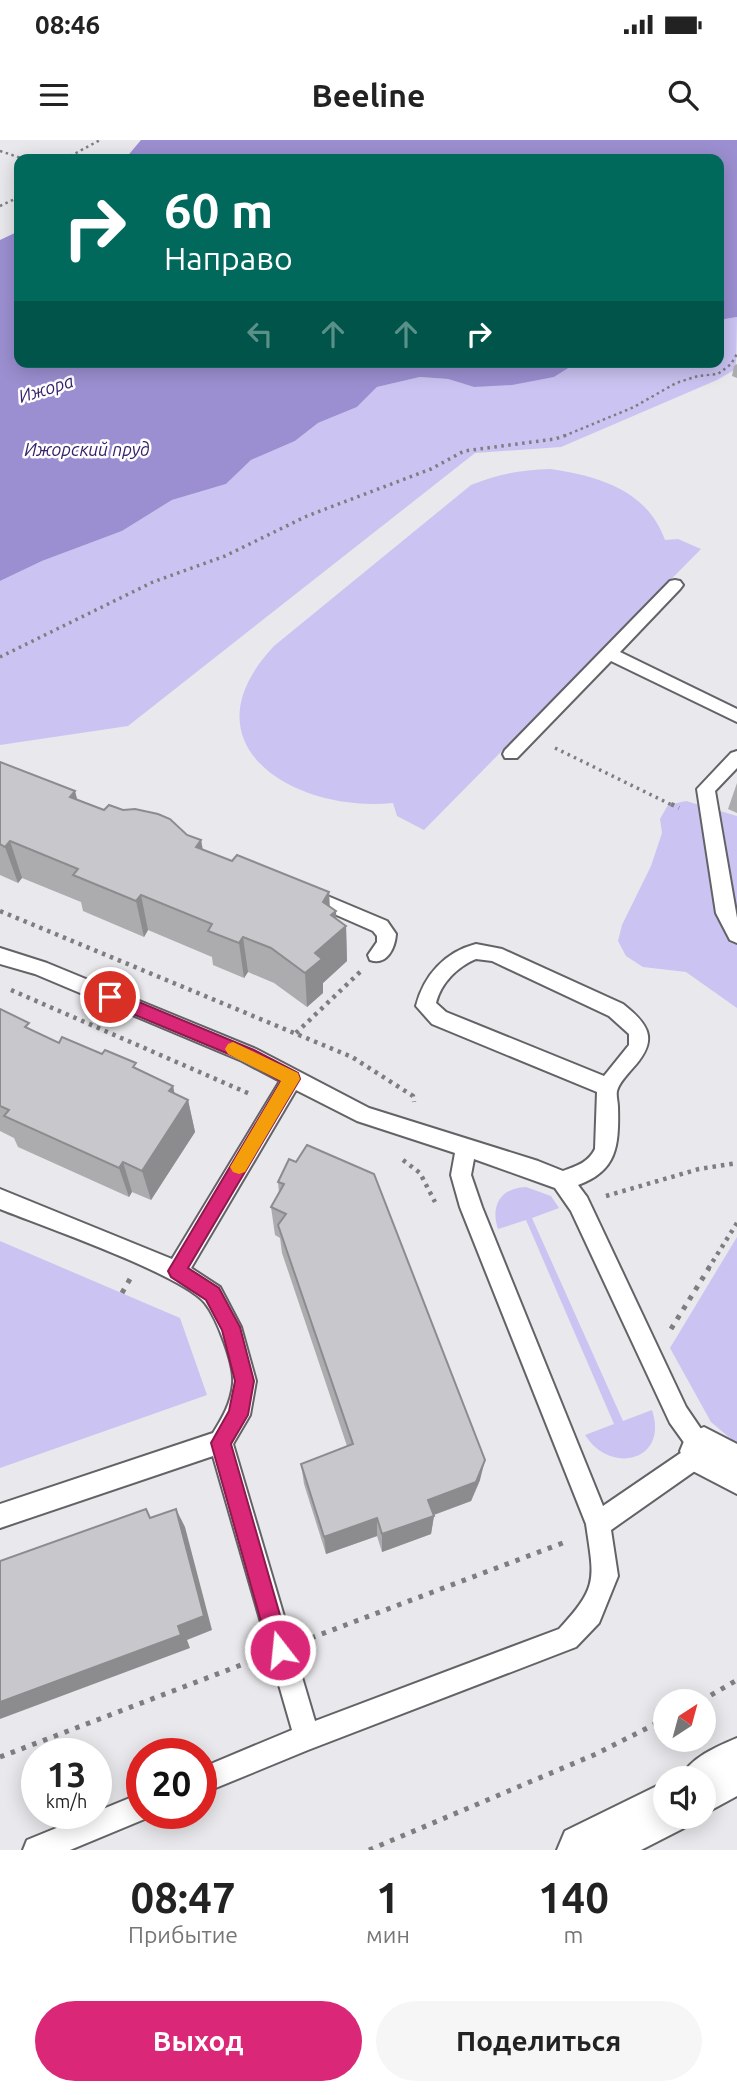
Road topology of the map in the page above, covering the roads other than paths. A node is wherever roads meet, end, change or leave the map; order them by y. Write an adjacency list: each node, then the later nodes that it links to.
1 (675, 585): 2 (lane)
2 (609, 653): 3 (lane); 4 (lane)
3 (737, 716)
4 (511, 754)
5 (737, 757): 7 (lane)
6 (284, 886): 9 (lane)
7 (737, 935)
8 (0, 956): 10 (lane)
9 (372, 960)
10 (292, 1079): 12 (lane); 15 (lane)
11 (608, 1087): 11 (lane); 13 (lane)
12 (466, 1147): 13 (lane); 19 (lane)
13 (562, 1181): 17 (lane)
14 (0, 1199): 15 (lane)
15 (177, 1271): 16 (lane)
16 (221, 1443): 18 (lane); 20 (lane)
17 (720, 1461): 19 (lane)
18 (0, 1516)
19 (598, 1524): 20 (lane)
20 (307, 1737): 22 (lane)
21 (737, 1765): 23 (main road)
22 (217, 1774)
23 (716, 1779)
24 (126, 1813): 26 (lane)
25 (653, 1815): 27 (main road)
26 (37, 1850)
27 (584, 1850)

